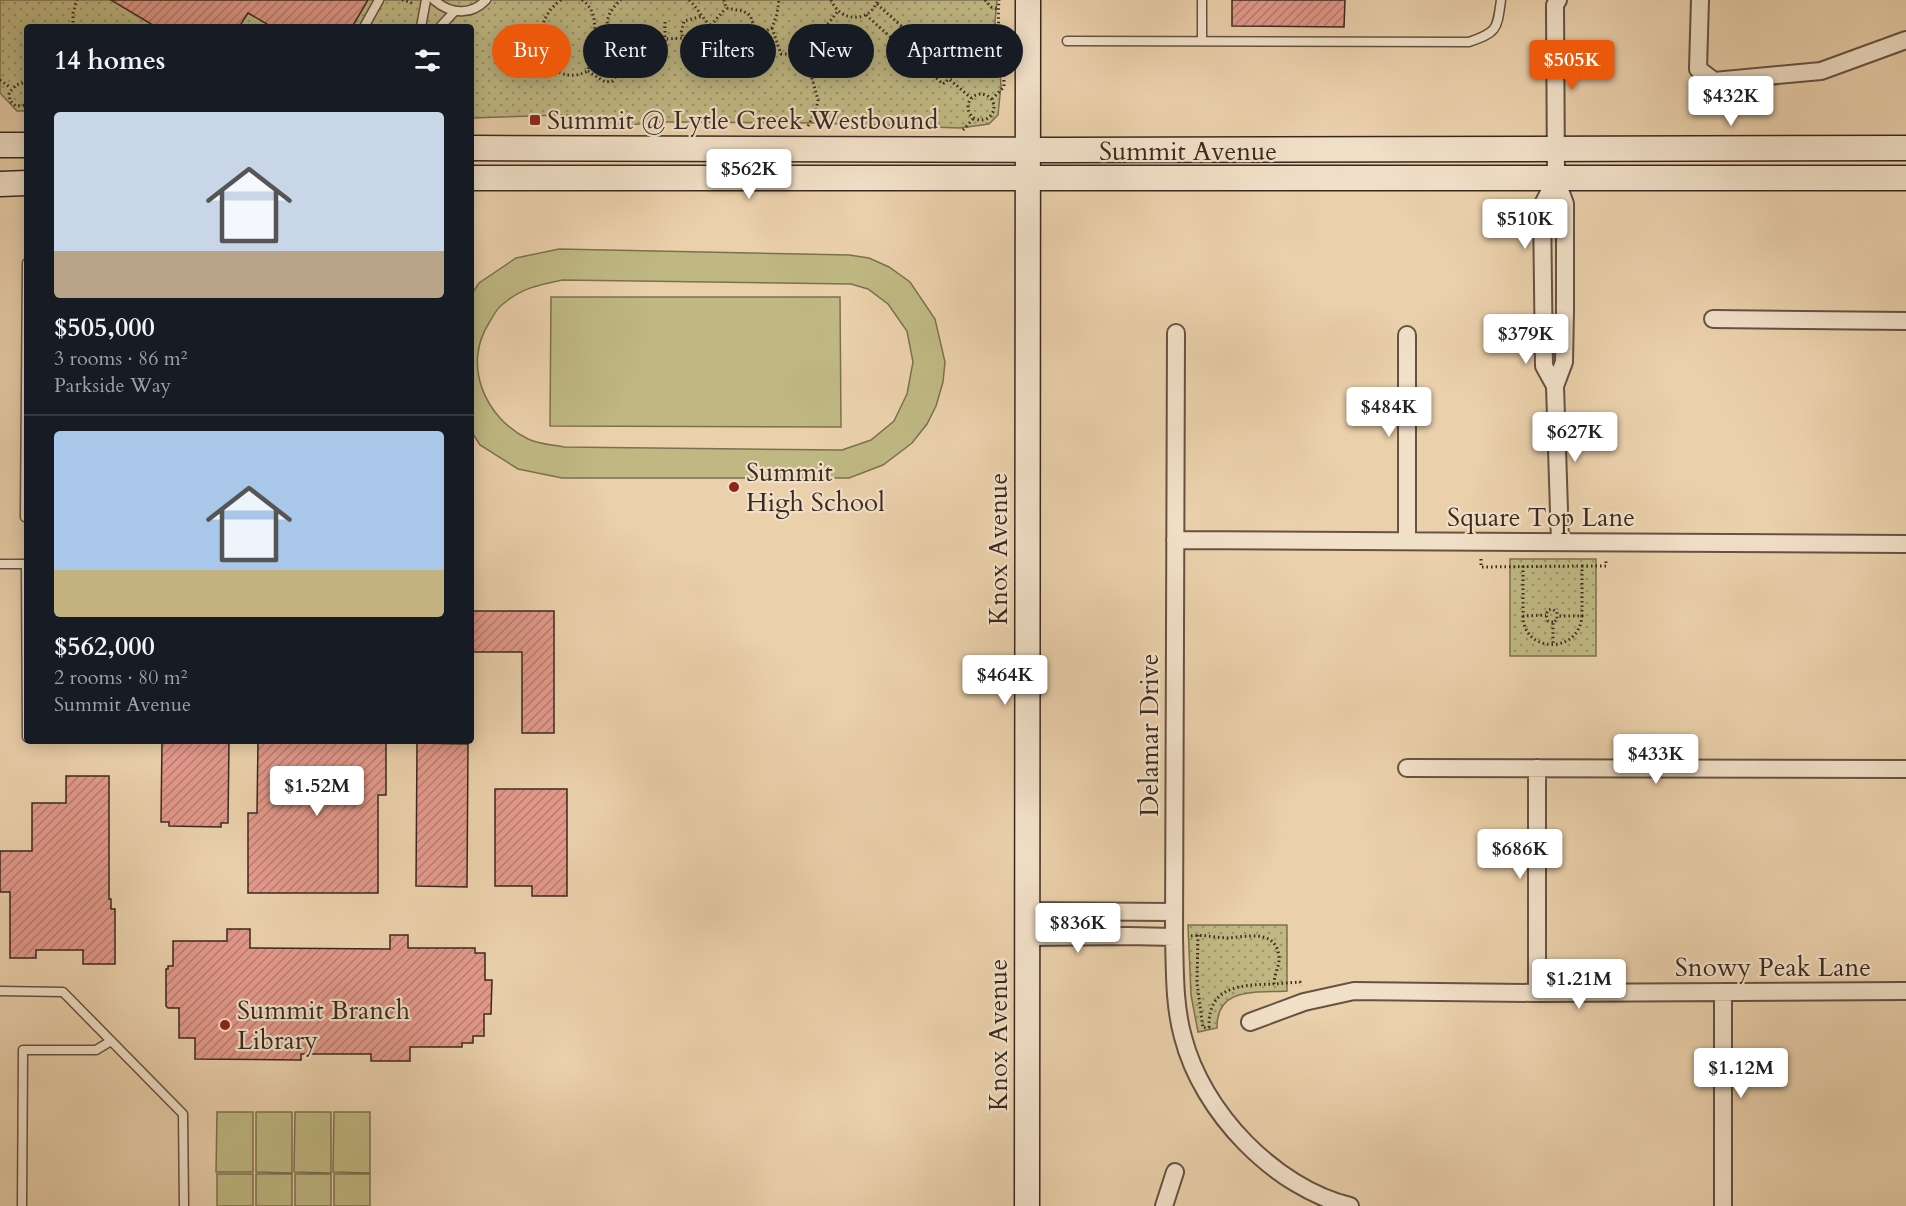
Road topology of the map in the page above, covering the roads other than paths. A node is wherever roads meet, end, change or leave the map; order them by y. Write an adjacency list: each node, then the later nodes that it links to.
1 (379, 0): 11 (lane)
2 (426, 0): 12 (lane)
3 (434, 0): 10 (lane)
4 (486, 0): 10 (lane)
5 (1028, 0): 22 (main road, Knox Avenue)
6 (1202, 0): 16 (lane)
7 (1501, 0): 16 (lane)
8 (1700, 0): 14 (street)
9 (1555, 2): 20 (street)
10 (453, 12): 13 (lane)
11 (366, 24)
12 (422, 24)
13 (443, 24)
14 (1906, 40)
15 (1067, 41): 16 (lane)
16 (1202, 41)
17 (0, 145): 18 (main road)
18 (24, 145)
19 (474, 148): 22 (main road, Summit Avenue)
20 (1555, 148): 21 (main road, Summit Avenue); 22 (main road, Summit Avenue); 26 (street)
21 (1906, 148)
22 (1027, 150): 25 (main road, Knox Avenue)
23 (474, 178): 25 (main road, Summit Avenue)
24 (1906, 178): 26 (main road, Summit Avenue)
25 (1027, 179): 26 (main road, Summit Avenue); 45 (main road, Knox Avenue)
26 (1556, 179): 29 (street); 30 (street)
27 (24, 183): 28 (main road)
28 (0, 184)
29 (1565, 309): 30 (street); 35 (street)
30 (1543, 310): 35 (street)
31 (1713, 319): 32 (street)
32 (1906, 321)
33 (1176, 333): 36 (street, Delamar Drive)
34 (1407, 335): 37 (street)
35 (1555, 386): 38 (street)
36 (1175, 540): 37 (street, Square Top Lane); 46 (street, Delamar Drive)
37 (1407, 542): 38 (street, Square Top Lane)
38 (1560, 542): 39 (street, Square Top Lane)
39 (1906, 544)
40 (0, 564): 41 (lane)
41 (24, 564)
42 (1407, 768): 43 (street)
43 (1537, 768): 44 (street); 51 (street)
44 (1906, 769)
45 (1026, 911): 46 (street); 48 (main road, Knox Avenue)
46 (1174, 912): 47 (street, Delamar Drive)
47 (1174, 937): 48 (street); 60 (street, Delamar Drive)
48 (1026, 938): 58 (main road, Knox Avenue)
49 (1906, 991): 52 (street, Snowy Peak Lane)
50 (0, 992): 54 (lane)
51 (1537, 993): 52 (street, Snowy Peak Lane); 53 (street, Snowy Peak Lane)
52 (1723, 993): 61 (street)
53 (1250, 1022)
54 (111, 1041): 56 (lane); 57 (lane)
55 (1175, 1172): 59 (street)
56 (22, 1206)
57 (184, 1206)
58 (1027, 1206)
59 (1164, 1206)
60 (1350, 1206)
61 (1723, 1206)

